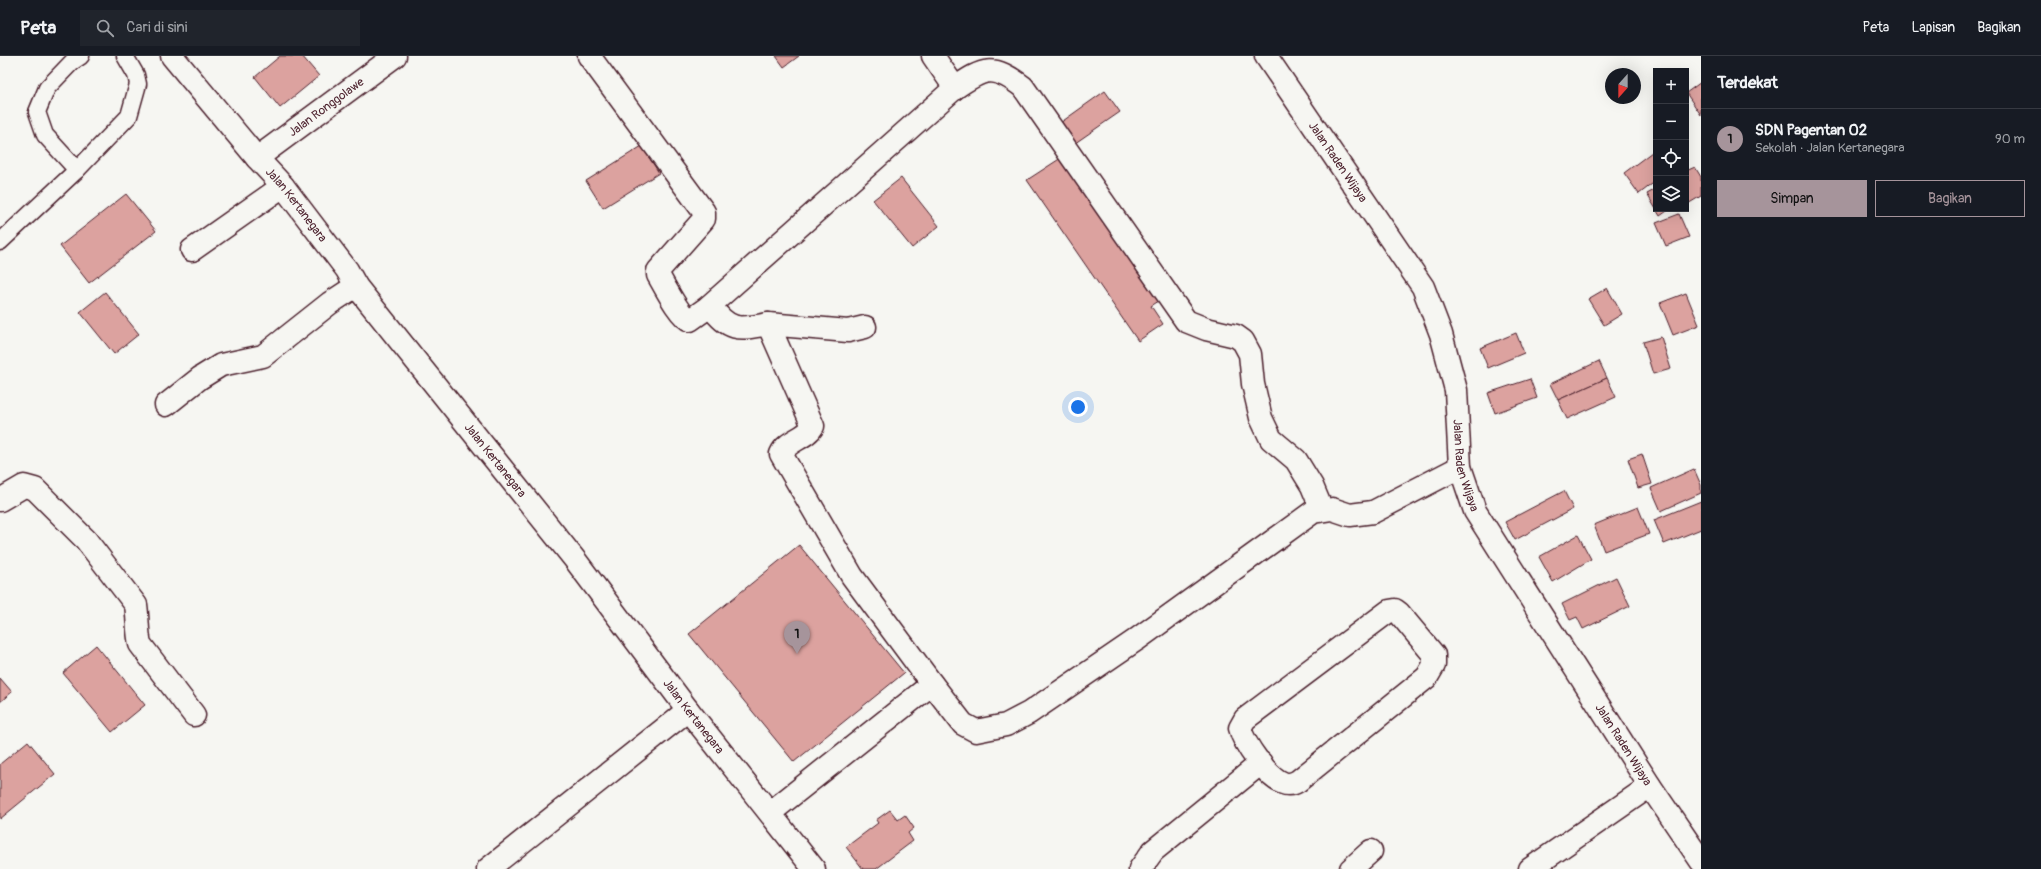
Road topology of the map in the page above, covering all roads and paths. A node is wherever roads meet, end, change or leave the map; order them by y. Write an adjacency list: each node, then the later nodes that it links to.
1 (81, 56): 10 (lane)
2 (125, 56): 10 (lane)
3 (172, 56): 9 (street, Jalan Kertanegara)
4 (395, 56): 9 (street, Jalan Ronggolawe)
5 (589, 56): 15 (street)
6 (932, 56): 8 (street)
7 (1266, 56): 19 (street, Jalan Raden Wijaya)
8 (955, 88): 15 (street); 21 (street)
9 (257, 158): 11 (street, Jalan Kertanegara)
10 (77, 170): 12 (lane)
11 (283, 186): 13 (street); 14 (street, Jalan Kertanegara)
12 (0, 242)
13 (192, 250)
14 (356, 286): 18 (street); 23 (street, Jalan Kertanegara)
15 (710, 306): 16 (street)
16 (768, 324): 17 (street); 22 (street)
17 (865, 327)
18 (166, 405)
19 (1460, 467): 21 (street); 26 (street, Jalan Raden Wijaya)
20 (0, 500): 24 (street)
21 (1322, 510): 22 (street)
22 (932, 684): 27 (street)
23 (688, 710): 27 (street, Jalan Kertanegara); 30 (street)
24 (194, 715)
25 (1261, 763): 25 (street); 32 (street)
26 (1650, 786): 29 (street, Jalan Raden Wijaya); 34 (street)
27 (771, 812): 31 (street, Jalan Kertanegara)
28 (1370, 851): 33 (street)
29 (1701, 861)
30 (488, 869)
31 (814, 869)
32 (1140, 869)
33 (1351, 869)
34 (1530, 869)

